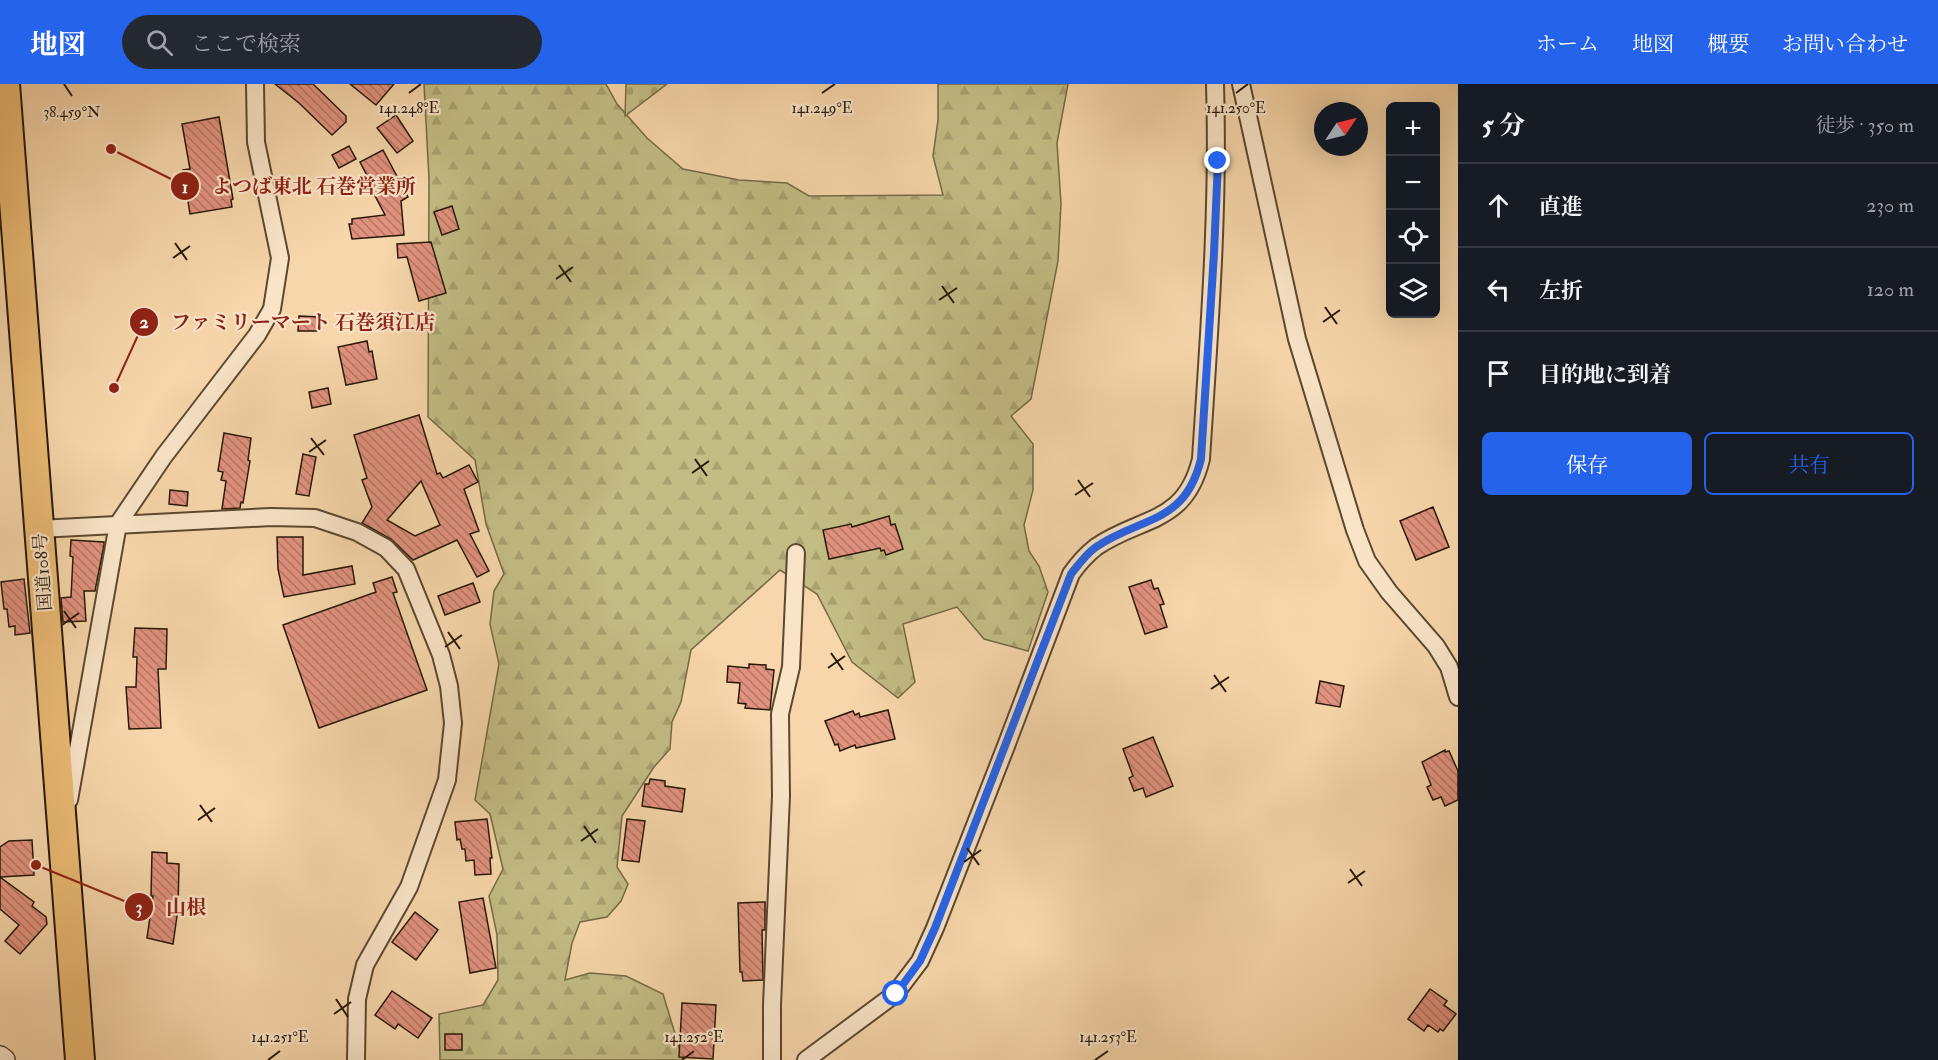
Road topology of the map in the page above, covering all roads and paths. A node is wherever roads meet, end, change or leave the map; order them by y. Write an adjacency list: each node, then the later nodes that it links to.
1 (5, 84): 6 (highway, 国道108号)
2 (255, 84): 5 (street)
3 (1215, 84): 15 (street)
4 (1241, 84): 8 (street)
5 (118, 524): 6 (street); 9 (street); 13 (street)
6 (39, 529): 9 (highway, 国道108号)
7 (796, 553): 14 (street)
8 (1458, 697)
9 (63, 834): 12 (highway, 国道108号)
10 (0, 1057): 11 (street)
11 (4, 1060)
12 (80, 1060)
13 (356, 1060)
14 (772, 1060)
15 (806, 1060)

